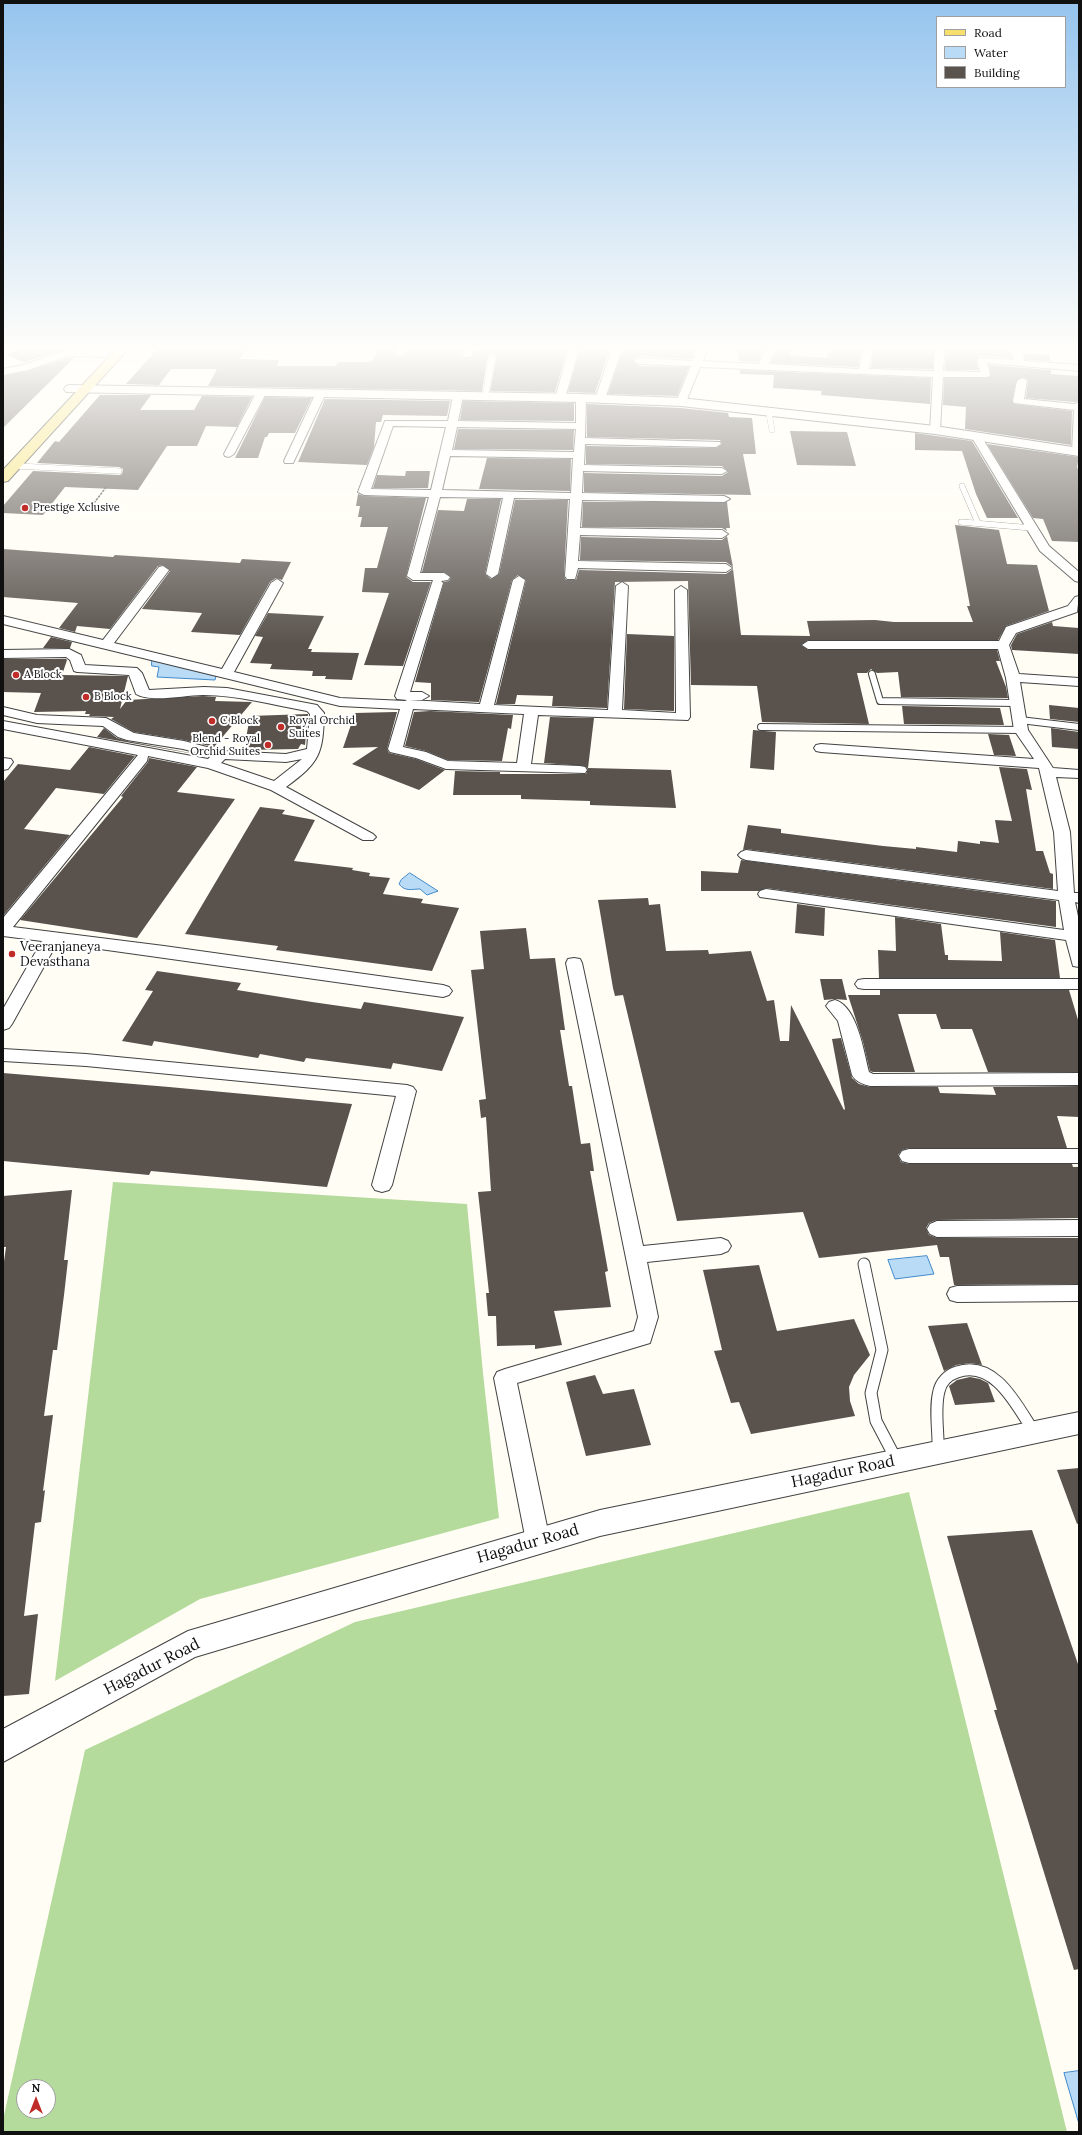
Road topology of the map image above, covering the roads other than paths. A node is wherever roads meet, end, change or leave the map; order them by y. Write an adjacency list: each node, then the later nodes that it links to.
1 (34, 446): 14 (main road)
2 (233, 446): 10 (street)
3 (296, 446): 13 (street)
4 (381, 446): 20 (street)
5 (448, 446): 11 (street)
6 (580, 446): 12 (street)
7 (982, 446): 26 (street)
8 (1037, 446): 9 (street)
9 (1078, 452)
10 (229, 454)
11 (446, 454): 12 (street); 20 (street)
12 (580, 455): 15 (street)
13 (289, 461)
14 (15, 466): 16 (lane); 18 (main road)
15 (578, 468): 17 (street); 22 (street)
16 (119, 471)
17 (722, 471)
18 (3, 478)
19 (962, 486): 25 (lane)
20 (434, 493): 21 (street); 47 (street)
21 (509, 495): 22 (street); 31 (street)
22 (576, 496): 23 (street); 27 (street)
23 (724, 499)
24 (960, 522): 25 (lane)
25 (978, 523): 26 (lane)
26 (1032, 528): 32 (street)
27 (574, 531): 28 (street); 29 (street)
28 (722, 534)
29 (726, 568)
30 (163, 570): 41 (street)
31 (492, 574)
32 (1079, 577)
33 (519, 580): 47 (street)
34 (277, 583): 43 (street)
35 (622, 586): 52 (street)
36 (681, 590): 52 (street)
37 (1079, 600): 40 (street)
38 (3, 620): 41 (street)
39 (808, 645): 40 (street)
40 (1003, 645): 45 (street)
41 (106, 646): 43 (street)
42 (3, 654): 58 (street)
43 (226, 674): 49 (street)
44 (872, 674): 48 (lane)
45 (1013, 678): 46 (street); 48 (street)
46 (1079, 682)
47 (487, 703): 49 (street); 50 (street)
48 (1016, 703): 54 (street)
49 (408, 704): 62 (street)
50 (532, 710): 52 (street); 62 (street)
51 (3, 711): 59 (street)
52 (615, 714)
53 (3, 725): 61 (street)
54 (1021, 725): 55 (lane); 56 (lane); 63 (street)
55 (761, 727)
56 (1079, 727)
57 (821, 748): 63 (street)
58 (314, 752): 59 (street); 66 (street)
59 (222, 754): 61 (street)
60 (142, 758): 71 (street)
61 (211, 764): 66 (street)
62 (523, 768): 64 (street)
63 (1046, 768): 65 (street); 70 (street)
64 (580, 770)
65 (1079, 774)
66 (276, 787): 67 (street)
67 (368, 837)
68 (746, 855): 70 (street)
69 (766, 894): 72 (street)
70 (1073, 897): 72 (street)
71 (3, 930): 73 (street)
72 (1073, 936): 74 (street)
73 (52, 937): 78 (street); 80 (street)
74 (1079, 962)
75 (574, 963): 89 (street)
76 (864, 984): 77 (street)
77 (1079, 984)
78 (443, 991)
79 (835, 1006): 82 (street)
80 (3, 1024)
81 (3, 1055): 85 (street)
82 (1079, 1080)
83 (909, 1156): 84 (street)
84 (1079, 1156)
85 (382, 1184)
86 (1079, 1228): 87 (street)
87 (937, 1229)
88 (721, 1246): 89 (street)
89 (635, 1255): 97 (street)
90 (864, 1264): 96 (lane)
91 (1079, 1293): 92 (street)
92 (957, 1294)
93 (1079, 1423): 94 (street, Hagadur Road)
94 (1034, 1432): 95 (street, Hagadur Road); 95 (lane)
95 (938, 1452): 96 (street, Hagadur Road)
96 (897, 1461): 97 (street, Hagadur Road)
97 (538, 1541): 98 (street, Hagadur Road)
98 (3, 1746)

